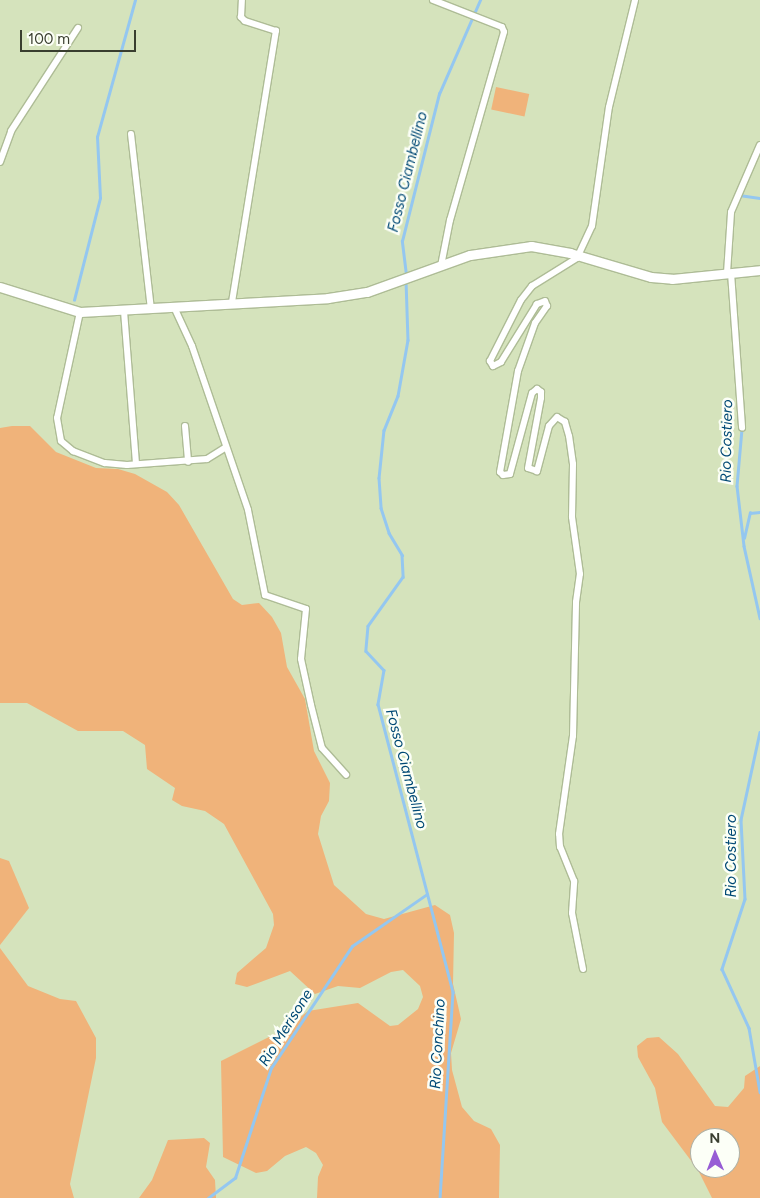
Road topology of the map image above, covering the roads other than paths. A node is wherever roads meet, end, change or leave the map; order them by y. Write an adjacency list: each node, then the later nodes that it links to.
1 (242, 0): 13 (street)
2 (433, 0): 9 (street)
3 (635, 0): 8 (street)
4 (78, 28): 7 (street)
5 (131, 134): 15 (street)
6 (760, 144): 11 (street)
7 (0, 162)
8 (580, 255): 9 (main road); 11 (main road); 24 (street)
9 (441, 266): 13 (main road)
10 (760, 270): 11 (main road)
11 (729, 273): 19 (street)
12 (0, 287): 17 (main road)
13 (232, 302): 14 (main road)
14 (174, 307): 15 (main road); 20 (street)
15 (151, 309): 16 (main road)
16 (124, 311): 17 (main road); 22 (street)
17 (80, 312): 22 (street)
18 (185, 426): 21 (street)
19 (742, 428)
20 (226, 447): 21 (street); 23 (street)
21 (188, 462): 22 (street)
22 (136, 464)
23 (346, 775)
24 (583, 968)

